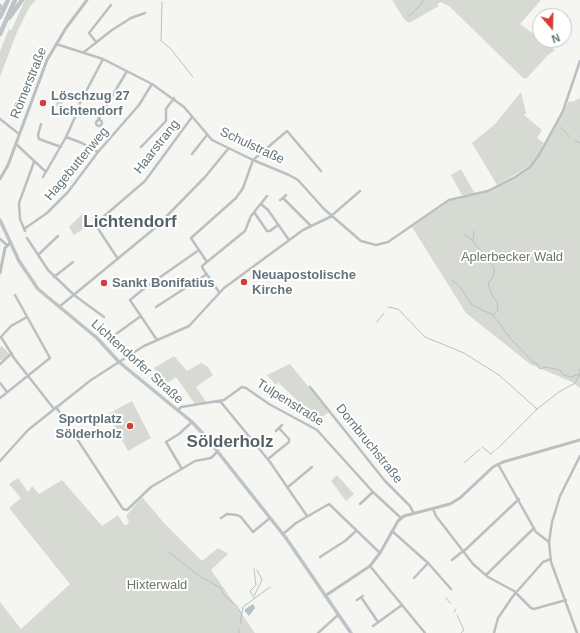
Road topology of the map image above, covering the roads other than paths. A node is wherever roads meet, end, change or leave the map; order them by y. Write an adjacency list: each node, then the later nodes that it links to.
1 (8, 0): 7 (highway)
2 (15, 0): 8 (highway)
3 (22, 0): 8 (highway)
4 (87, 0): 11 (street, Römerstraße)
5 (111, 5): 10 (street)
6 (145, 13): 10 (street)
7 (0, 17)
8 (6, 22): 9 (highway)
9 (0, 34)
10 (96, 42): 12 (street)
11 (56, 44): 12 (street, Schulstraße); 22 (street, Römerstraße)
12 (84, 52): 13 (street, Schulstraße)
13 (103, 59): 15 (street, Schulstraße); 24 (street)
14 (580, 62): 44 (street, Schulstraße)
15 (128, 71): 16 (street, Schulstraße); 20 (street)
16 (152, 84): 17 (street, Schulstraße); 29 (street, Hagebuttenweg)
17 (174, 98): 18 (street, Schulstraße); 27 (street)
18 (192, 117): 23 (street, Schulstraße); 55 (street, Haarstrang)
19 (0, 119): 22 (street)
20 (98, 120)
21 (41, 124): 26 (street)
22 (19, 134): 25 (street, Römerstraße)
23 (207, 134): 28 (street, Schulstraße); 30 (street)
24 (66, 137): 26 (street); 29 (street)
25 (16, 144): 32 (street); 36 (street, Römerstraße)
26 (61, 147): 34 (street)
27 (141, 148)
28 (228, 149): 31 (street, Schulstraße); 55 (street)
29 (98, 152): 32 (street, Hagebuttenweg)
30 (192, 154)
31 (253, 160): 33 (street); 44 (street, Schulstraße); 53 (street)
32 (34, 162): 34 (street)
33 (321, 171)
34 (46, 172): 35 (street)
35 (43, 177)
36 (0, 179)
37 (360, 191): 44 (street)
38 (286, 195): 40 (street)
39 (267, 196): 42 (street)
40 (283, 198): 41 (street); 47 (street)
41 (280, 200)
42 (261, 204): 43 (street); 46 (street)
43 (254, 212): 46 (street); 57 (street)
44 (332, 216): 47 (street)
45 (0, 220): 52 (main road, Lichtendorfer Straße)
46 (278, 225): 51 (street)
47 (311, 226): 51 (street)
48 (58, 236): 54 (street)
49 (27, 238): 54 (street)
50 (0, 239): 52 (street)
51 (288, 240): 61 (street)
52 (8, 244): 58 (street); 64 (main road, Lichtendorfer Straße)
53 (199, 250): 57 (street); 66 (street)
54 (38, 255): 60 (street)
55 (118, 259): 63 (street)
56 (73, 262): 60 (street)
57 (207, 262): 59 (street)
58 (0, 273)
59 (207, 274): 61 (street); 65 (street)
60 (54, 277): 63 (street)
61 (219, 292): 71 (street)
62 (15, 295): 67 (street)
63 (74, 295): 64 (street); 68 (street)
64 (59, 307): 73 (main road, Lichtendorfer Straße)
65 (156, 307)
66 (141, 316): 69 (street); 71 (street)
67 (27, 317): 70 (street); 75 (street)
68 (104, 318)
69 (116, 334)
70 (0, 338): 72 (street)
71 (158, 340): 73 (street)
72 (12, 354): 74 (street); 75 (street)
73 (119, 362): 81 (street); 82 (main road, Lichtendorfer Straße)
74 (0, 364)
75 (28, 376): 78 (street); 81 (street)
76 (0, 383): 78 (street)
77 (310, 387): 100 (street, Dornbruchstraße)
78 (7, 392): 79 (street)
79 (0, 398)
80 (220, 401): 82 (street, Tulpenstraße); 90 (street); 96 (street, Tulpenstraße)
81 (55, 408): 91 (street); 94 (street)
82 (177, 411): 83 (main road, Lichtendorfer Straße)
83 (192, 422): 88 (main road, Lichtendorfer Straße); 94 (street)
84 (282, 425): 85 (street)
85 (279, 428): 86 (street); 90 (street)
86 (276, 431)
87 (580, 440): 92 (street)
88 (218, 451): 94 (street); 103 (main road, Lichtendorfer Straße)
89 (580, 456): 109 (street)
90 (268, 459): 95 (street)
91 (0, 461)
92 (498, 464): 97 (street); 99 (street)
93 (312, 467): 95 (street)
94 (182, 469)
95 (288, 487): 101 (street)
96 (373, 492): 98 (street); 104 (street, Tulpenstraße)
97 (519, 498): 105 (street); 110 (street)
98 (360, 504)
99 (434, 509): 100 (street); 110 (street)
100 (414, 512): 104 (street)
101 (307, 516): 106 (street); 108 (street)
102 (221, 518): 103 (street)
103 (270, 518): 108 (main road, Lichtendorfer Straße)
104 (401, 518): 107 (street)
105 (534, 528): 109 (street); 117 (street)
106 (356, 531): 111 (street); 112 (street)
107 (392, 532): 111 (street); 115 (street)
108 (282, 534): 121 (main road, Lichtendorfer Straße)
109 (549, 542): 113 (street)
110 (463, 552): 114 (street); 117 (street)
111 (380, 553): 116 (street)
112 (320, 557)
113 (551, 559): 120 (street); 123 (street)
114 (452, 560)
115 (428, 563): 118 (street); 119 (street)
116 (370, 566): 121 (street); 124 (street)
117 (486, 575): 120 (street)
118 (414, 578)
119 (446, 589)
120 (516, 593): 123 (street); 131 (street)
121 (325, 596): 125 (main road, Lichtendorfer Straße)
122 (357, 600): 126 (street)
123 (566, 600): 132 (street)
124 (402, 605): 126 (street); 130 (street)
125 (338, 615): 128 (street); 129 (main road, Lichtendorfer Straße)
126 (378, 622): 127 (street)
127 (373, 626)
128 (318, 633)
129 (351, 633)
130 (425, 633)
131 (494, 633)
132 (577, 633)

